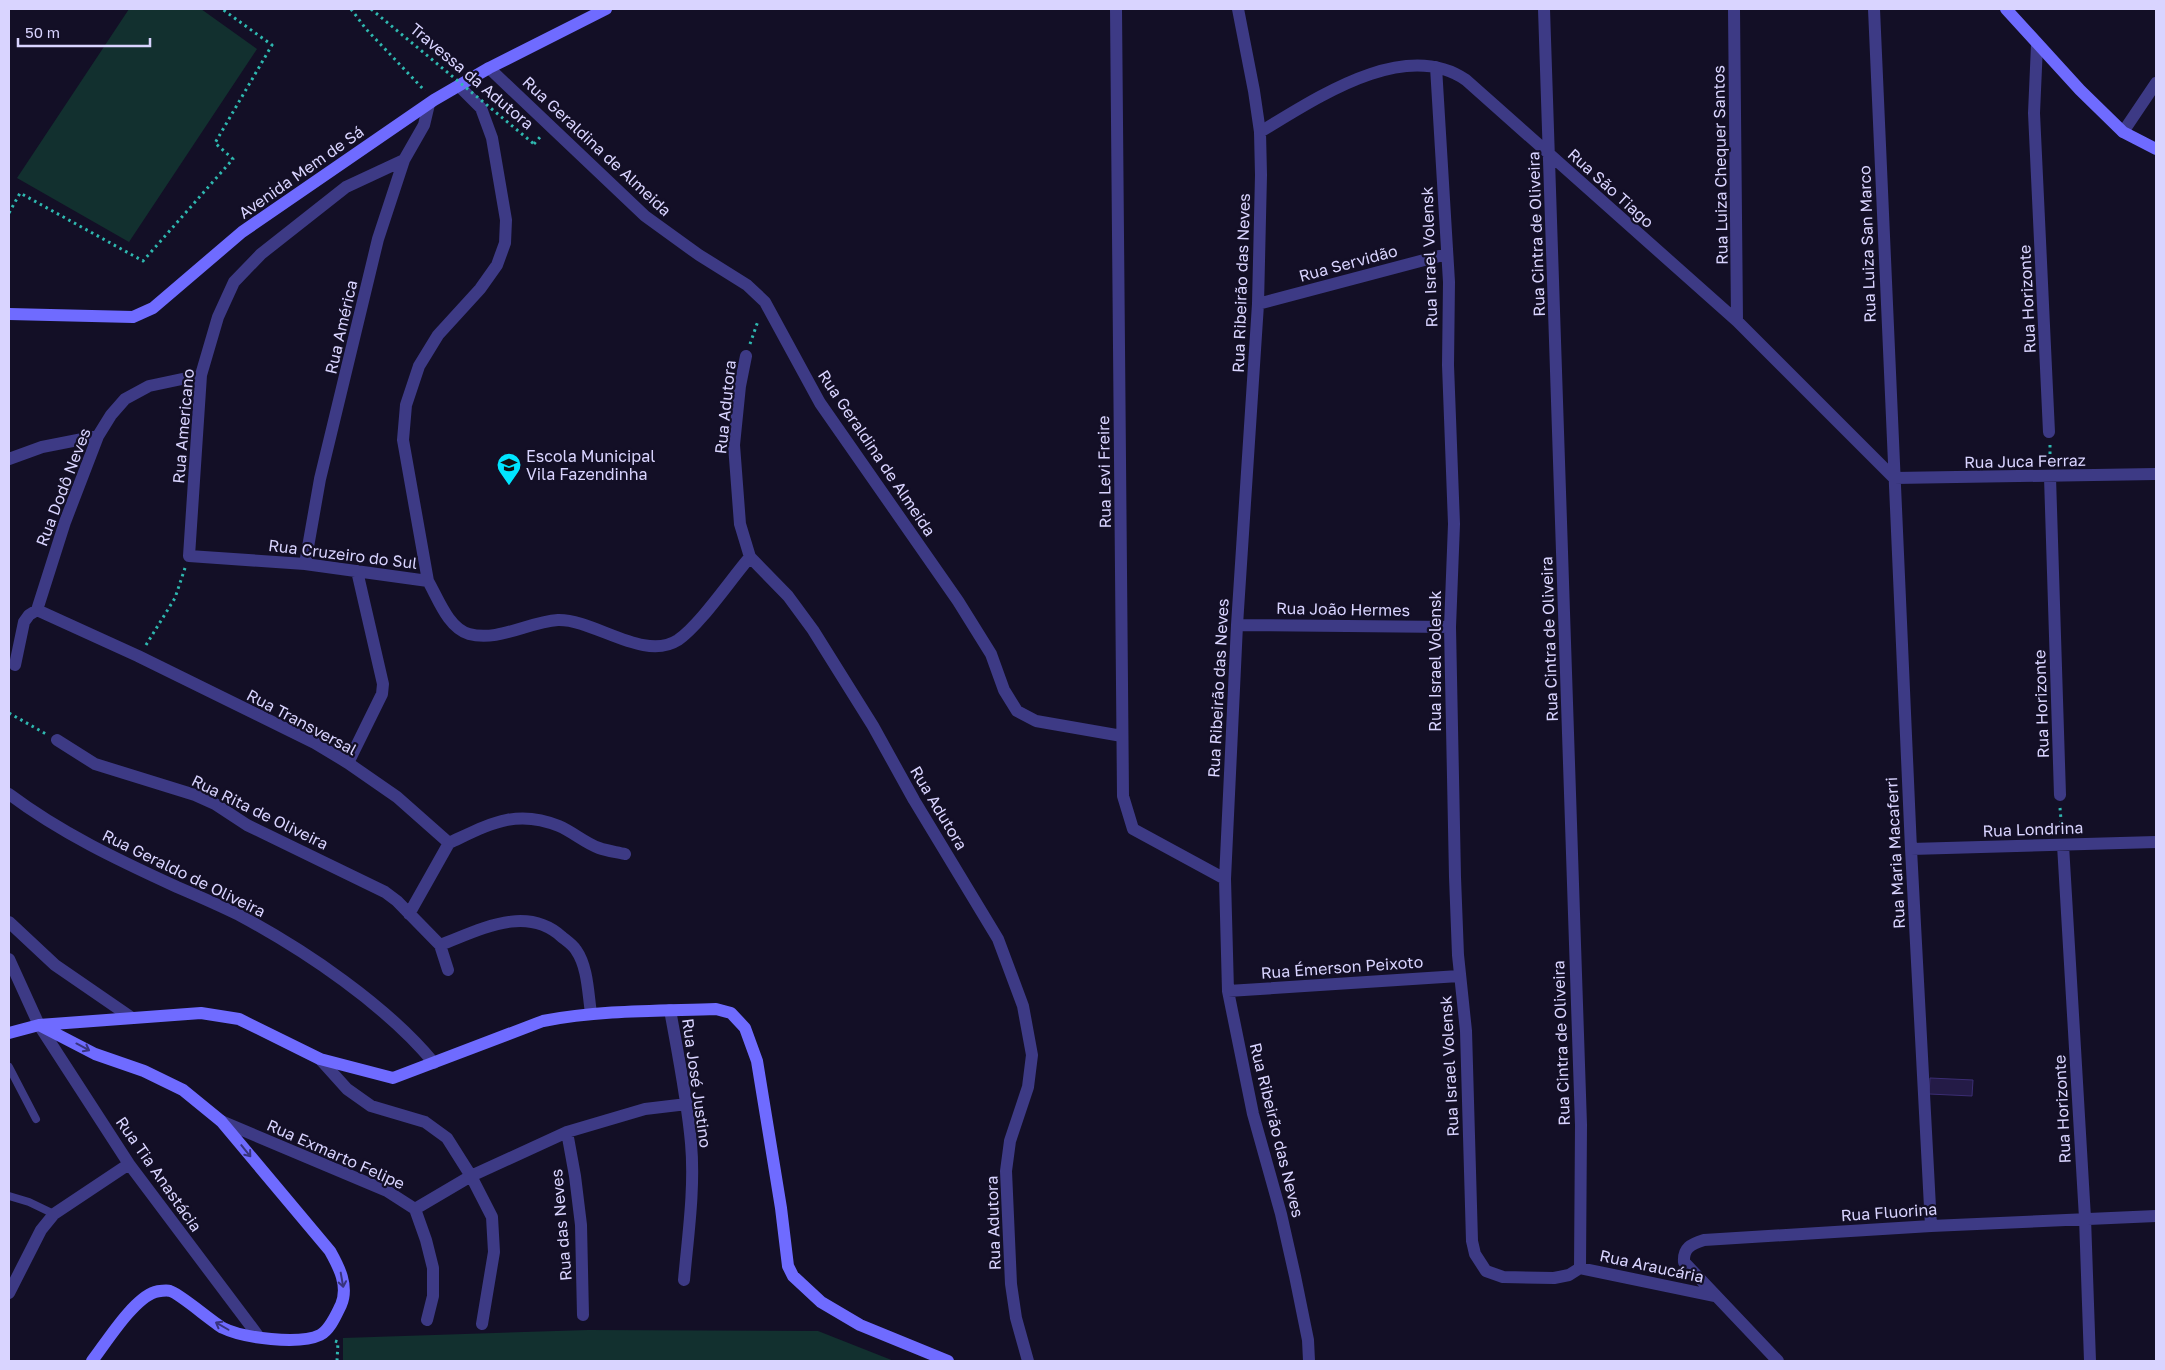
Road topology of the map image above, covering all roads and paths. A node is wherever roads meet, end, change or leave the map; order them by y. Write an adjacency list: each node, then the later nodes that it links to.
1 (222, 9): 23 (path)
2 (351, 9): 16 (path)
3 (370, 9): 19 (path, Travessa da Adutora, bridge)
4 (606, 9): 12 (street, Avenida Mem de Sá)
5 (1116, 9): 48 (street, Rua Levi Freire)
6 (1238, 9): 17 (street, Rua Ribeirão das Neves)
7 (1544, 9): 21 (street, Rua Cintra de Oliveira)
8 (1734, 9): 28 (street, Rua Luiza Chequer Santos)
9 (1874, 9): 36 (street, Rua Luiza San Marco)
10 (2006, 9): 11 (street)
11 (2037, 45): 18 (street); 31 (street, Rua Horizonte)
12 (489, 68): 15 (street, Avenida Mem de Sá); 25 (street, Rua Geraldina de Almeida)
13 (1436, 68): 17 (street, Rua São Tiago); 21 (street, Rua São Tiago); 24 (street, Rua Israel Volensk)
14 (2156, 83): 18 (street)
15 (459, 86): 16 (street, Avenida Mem de Sá); 41 (street)
16 (431, 102): 22 (street, Rua América); 27 (street, Avenida Mem de Sá)
17 (1260, 132): 26 (street, Rua Ribeirão das Neves)
18 (2123, 132): 20 (street)
19 (534, 144)
20 (2156, 149)
21 (1550, 155): 28 (street, Rua São Tiago); 87 (street, Rua Cintra de Oliveira)
22 (404, 160): 30 (street, Rua Americano); 39 (street, Rua América)
23 (9, 213)
24 (1447, 254): 26 (street, Rua Servidão); 44 (street, Rua Israel Volensk)
25 (765, 302): 29 (path, Rua Adutora); 48 (street, Rua Geraldina de Almeida)
26 (1258, 304): 43 (street, Rua Ribeirão das Neves)
27 (9, 314)
28 (1737, 322): 36 (street, Rua São Tiago)
29 (746, 356): 38 (street, Rua Adutora)
30 (201, 375): 32 (street, Rua Dodô Neves); 37 (street, Rua Americano)
31 (2050, 432): 35 (path)
32 (98, 436): 33 (street); 42 (street, Rua Dodô Neves)
33 (9, 460)
34 (2156, 474): 35 (street, Rua Juca Ferraz)
35 (2050, 477): 36 (street, Rua Juca Ferraz); 52 (street, Rua Horizonte)
36 (1894, 478): 56 (street, Rua Maria Macaferri)
37 (189, 556): 39 (street, Rua Cruzeiro do Sul); 45 (path)
38 (750, 557): 41 (street, Rua Cruzeiro do Sul); 97 (street, Rua Adutora)
39 (305, 564): 40 (street, Rua Cruzeiro do Sul)
40 (356, 572): 41 (street, Rua Cruzeiro do Sul); 50 (street)
41 (428, 581)
42 (37, 610): 45 (street, Rua Transversal); 46 (street, Rua Dodô Neves)
43 (1236, 625): 44 (street, Rua João Hermes); 58 (street, Rua Ribeirão das Neves)
44 (1450, 627): 64 (street, Rua Israel Volensk)
45 (138, 656): 50 (street, Rua Transversal)
46 (12, 663)
47 (9, 713): 49 (path)
48 (1122, 736): 58 (street, Rua Levi Freire)
49 (57, 740): 59 (street, Rua Rita de Oliveira)
50 (348, 763): 54 (street, Rua Transversal)
51 (9, 794): 72 (street, Rua Geraldo de Oliveira)
52 (2060, 795): 55 (path)
53 (2156, 842): 55 (street, Rua Londrina)
54 (449, 843): 57 (street); 59 (street)
55 (2062, 845): 56 (street, Rua Londrina); 84 (street, Rua Horizonte)
56 (1911, 849): 85 (street, Rua Maria Macaferri)
57 (625, 854)
58 (1225, 879): 65 (street, Rua Ribeirão das Neves)
59 (410, 914): 61 (street, Rua Rita de Oliveira)
60 (9, 922): 68 (street)
61 (440, 945): 63 (street); 67 (street)
62 (9, 959): 69 (street, Rua Tia Anastácia)
63 (448, 970)
64 (1460, 976): 65 (street, Rua Émerson Peixoto); 86 (street, Rua Israel Volensk)
65 (1228, 991): 98 (street, Rua Ribeirão das Neves)
66 (670, 1010): 67 (street); 74 (street, Rua José Justino); 96 (street)
67 (591, 1013): 72 (street)
68 (132, 1018): 69 (street); 71 (street)
69 (40, 1025): 70 (street); 76 (street, one-way to 76); 78 (street, Rua Tia Anastácia)
70 (9, 1033)
71 (320, 1059): 72 (street); 79 (street)
72 (434, 1063)
73 (9, 1067): 75 (lane)
74 (687, 1104): 77 (street); 88 (street, Rua José Justino)
75 (36, 1118)
76 (221, 1121): 81 (street, Rua Exmarto Felipe); 94 (street, one-way to 94)
77 (567, 1132): 79 (street); 91 (street, Rua das Neves)
78 (129, 1164): 82 (street); 94 (street, Rua Tia Anastácia)
79 (471, 1176): 81 (street); 93 (street)
80 (9, 1196): 82 (lane)
81 (415, 1209): 92 (street, Rua Exmarto Felipe)
82 (54, 1214): 89 (street)
83 (2156, 1216): 84 (street, Rua Fluorina)
84 (2085, 1218): 85 (street, Rua Fluorina); 100 (street, Rua Horizonte)
85 (1930, 1226): 90 (street, Rua Fluorina)
86 (1475, 1254): 87 (street, Rua Araucária)
87 (1580, 1268): 90 (street, Rua Araucária)
88 (684, 1280)
89 (9, 1293)
90 (1715, 1296): 99 (street)
91 (583, 1315)
92 (427, 1320)
93 (482, 1324)
94 (259, 1337): 95 (street, one-way to 95)
95 (92, 1361)
96 (948, 1361)
97 (1028, 1361)
98 (1309, 1361)
99 (1778, 1361)
100 (2090, 1361)

